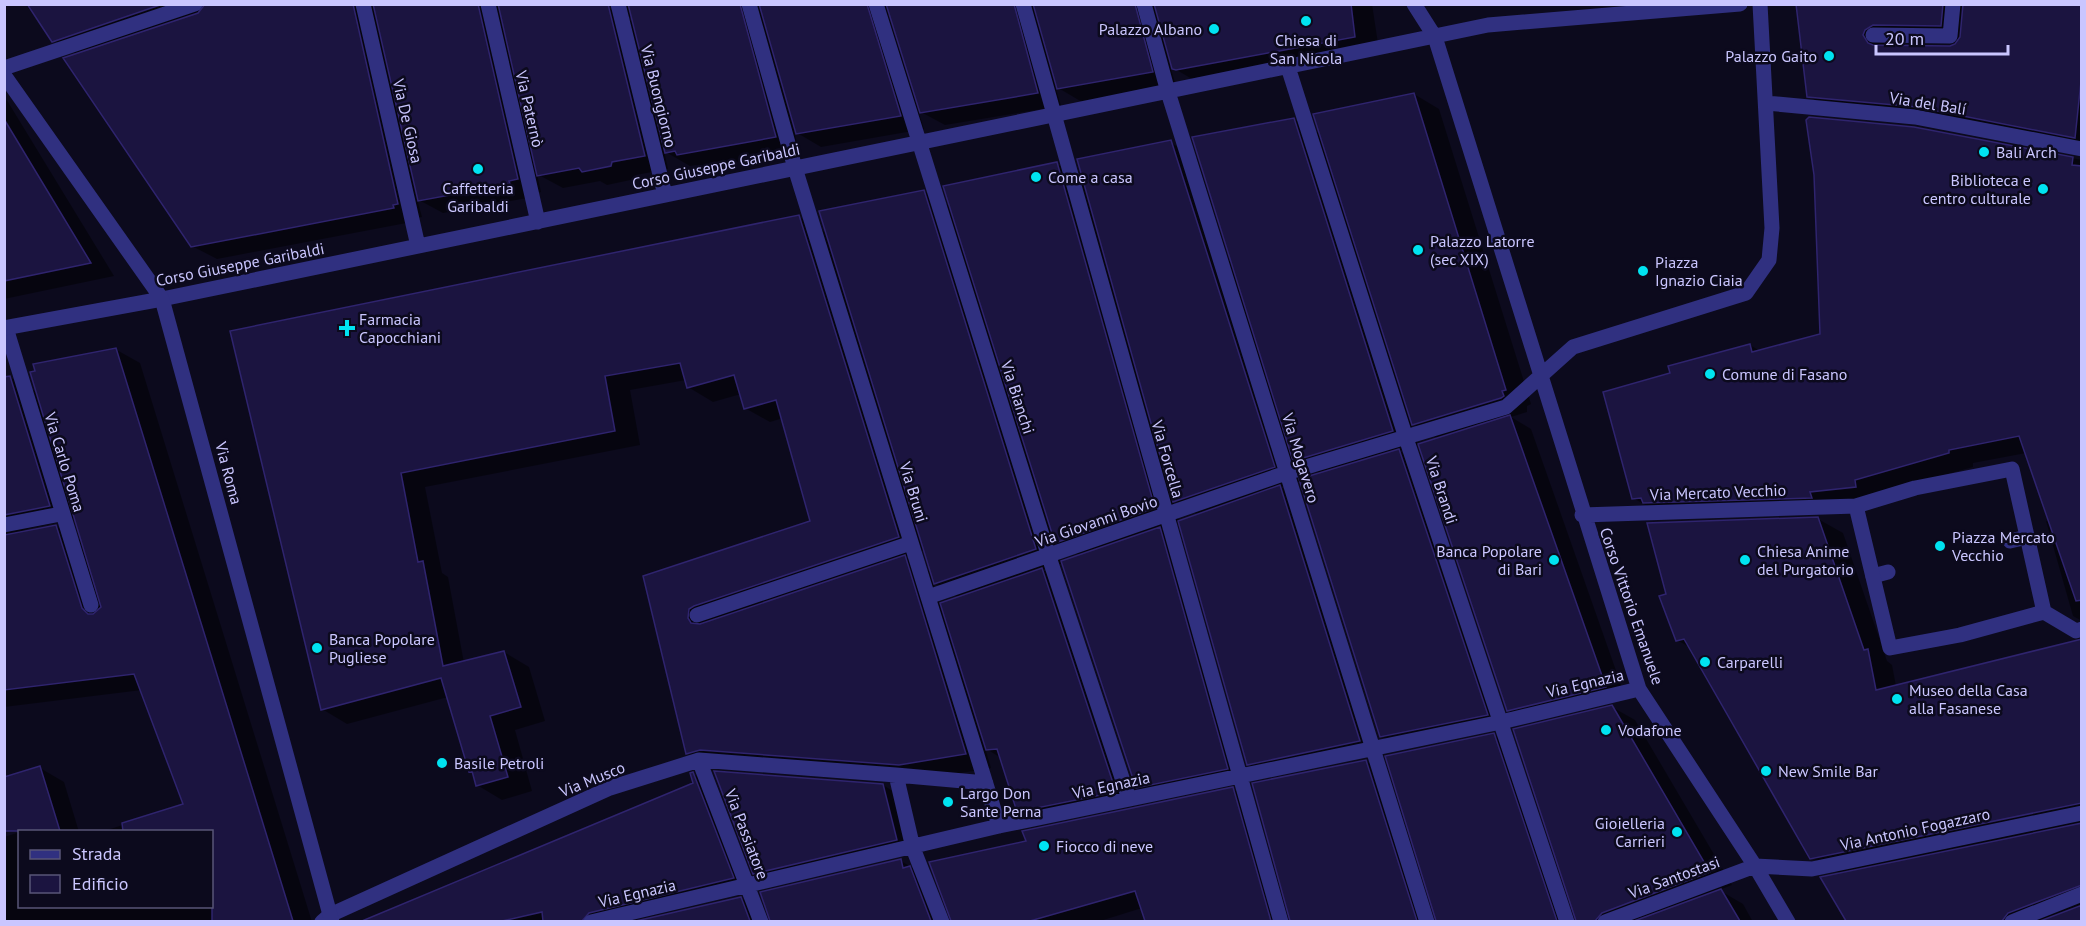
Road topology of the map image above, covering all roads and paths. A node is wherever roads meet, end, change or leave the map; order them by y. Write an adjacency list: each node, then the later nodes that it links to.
1 (195, 4): 16 (street)
2 (363, 4): 26 (street, Via De Giosa)
3 (488, 4): 25 (street, Via Paternò)
4 (618, 4): 24 (street, Via Buongiorno)
5 (749, 4): 23 (street, Via Bruni)
6 (876, 4): 21 (street, Via Bianchi)
7 (1023, 4): 20 (street, Via Forcella)
8 (1144, 4): 18 (street, Via Mogavero)
9 (1414, 4): 14 (street)
10 (1740, 4): 14 (street)
11 (1760, 4): 19 (street)
12 (1953, 4): 13 (street)
13 (1873, 35)
14 (1435, 37): 15 (street, Corso Giuseppe Garibaldi); 29 (street)
15 (1288, 67): 18 (street, Corso Giuseppe Garibaldi); 30 (street, Via Brandi)
16 (4, 68)
17 (4, 75): 27 (street, Via Roma)
18 (1168, 92): 20 (street, Corso Giuseppe Garibaldi); 31 (street, Via Mogavero)
19 (1767, 104): 22 (street, Via del Balí); 29 (street)
20 (1053, 116): 21 (street, Corso Giuseppe Garibaldi); 35 (street, Via Forcella)
21 (918, 143): 23 (street, Corso Giuseppe Garibaldi); 40 (street, Via Bianchi)
22 (2082, 149)
23 (795, 168): 24 (street, Corso Giuseppe Garibaldi); 39 (street, Via Bruni)
24 (665, 195): 25 (street, Corso Giuseppe Garibaldi)
25 (538, 222): 26 (street, Corso Giuseppe Garibaldi)
26 (418, 246): 27 (street, Corso Giuseppe Garibaldi)
27 (162, 298): 28 (street, Corso Giuseppe Garibaldi); 62 (street, Via Roma)
28 (5, 328): 33 (street, Via Carlo Poma)
29 (1540, 375): 30 (street, Via Giovanni Bovio); 34 (street, Corso Vittorio Emanuele)
30 (1406, 438): 31 (street, Via Giovanni Bovio); 49 (street, Via Brandi)
31 (1286, 473): 35 (street, Via Giovanni Bovio); 50 (street, Via Mogavero)
32 (1856, 506): 34 (street, Via Mercato Vecchio); 37 (street); 42 (street)
33 (61, 514): 36 (street); 44 (street, Via Carlo Poma)
34 (1582, 515): 48 (street, Corso Vittorio Emanuele)
35 (1165, 517): 40 (street, Via Giovanni Bovio); 53 (street, Via Forcella)
36 (4, 525)
37 (2027, 537): 38 (street); 45 (street)
38 (2010, 541)
39 (911, 543): 43 (street, Via Bruni); 46 (street)
40 (1049, 556): 43 (street, Via Giovanni Bovio); 55 (street, Via Bianchi)
41 (1888, 572): 42 (street)
42 (1873, 576): 45 (street)
43 (928, 597): 54 (street, Via Bruni)
44 (91, 605)
45 (2044, 612): 47 (street)
46 (697, 615)
47 (2082, 629)
48 (1639, 689): 49 (street, Via Egnazia); 59 (street, Corso Vittorio Emanuele)
49 (1501, 722): 50 (street, Via Egnazia); 68 (street, Via Brandi)
50 (1372, 747): 53 (street, Via Egnazia); 67 (street, Via Mogavero)
51 (699, 760): 52 (street, Via Musco); 60 (street, Via Passiatore); 62 (street, Via Musco)
52 (896, 775): 54 (street); 58 (street)
53 (1240, 777): 55 (street, Via Egnazia); 66 (street, Via Forcella)
54 (986, 783): 57 (street, Via Bruni)
55 (1130, 799): 57 (street, Via Egnazia)
56 (2082, 813): 59 (street, Via Antonio Fogazzaro)
57 (999, 826): 58 (street, Via Egnazia)
58 (913, 848): 60 (street, Via Egnazia); 65 (street)
59 (1755, 866): 69 (street, Via Santostasi); 70 (street, Corso Vittorio Emanuele)
60 (749, 886): 63 (street, Via Egnazia); 64 (street, Via Passiatore)
61 (2082, 894): 71 (street)
62 (328, 919)
63 (591, 921)
64 (762, 921)
65 (942, 921)
66 (1281, 921)
67 (1427, 921)
68 (1567, 921)
69 (1605, 921)
70 (1788, 921)
71 (2012, 921)

